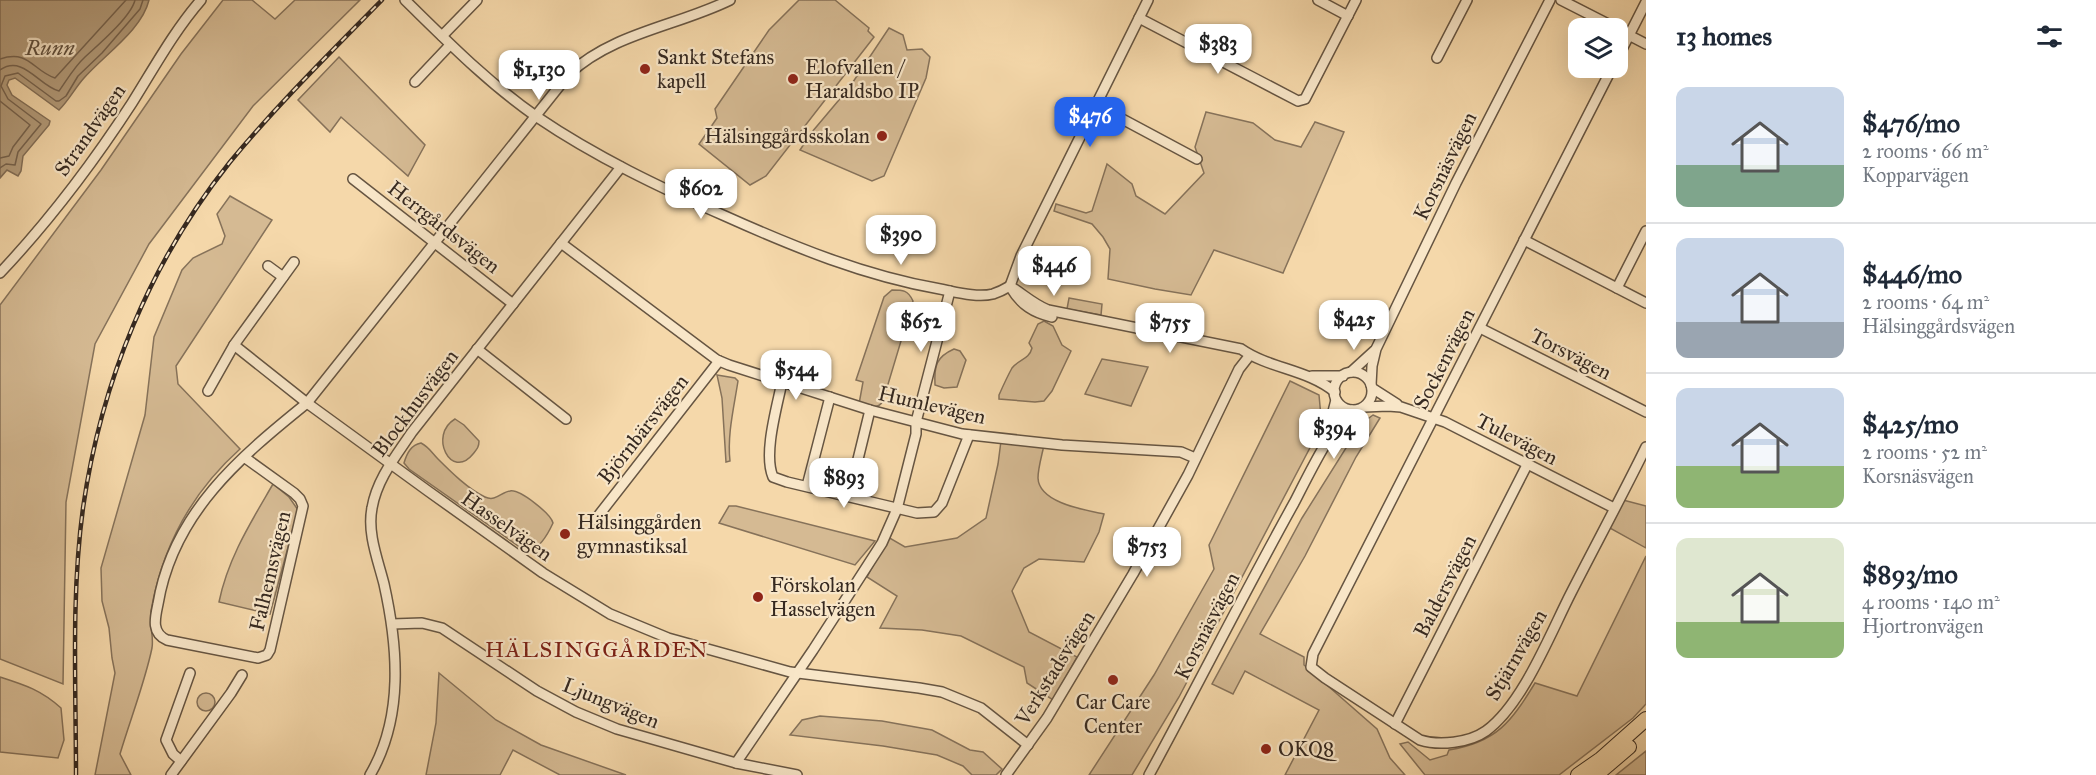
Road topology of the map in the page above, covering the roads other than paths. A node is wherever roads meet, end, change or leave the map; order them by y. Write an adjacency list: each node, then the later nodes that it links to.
1 (201, 0): 33 (street, Strandvägen)
2 (405, 0): 16 (street)
3 (477, 0): 16 (street)
4 (730, 0): 23 (street, Falhemsvägen)
5 (1148, 0): 13 (street)
6 (1318, 0): 12 (street)
7 (1356, 0): 12 (street)
8 (1467, 0): 19 (street)
9 (1550, 0): 43 (street, Korsnäsvägen)
10 (1561, 0): 14 (street)
11 (1646, 2): 15 (street)
12 (1348, 16): 13 (street)
13 (1139, 18): 22 (street)
14 (1596, 18)
15 (1629, 35): 17 (street)
16 (442, 36): 18 (street)
17 (1646, 44)
18 (450, 45): 21 (street); 23 (street)
19 (1437, 58)
20 (1607, 78): 28 (street, Sockenvägen)
21 (415, 82)
22 (1096, 105): 24 (street); 35 (street)
23 (536, 116): 25 (street); 30 (street, Falhemsvägen)
24 (1197, 159)
25 (621, 167): 29 (street, Blockhusvägen); 37 (street)
26 (353, 179): 30 (street, Herrgårdsvägen)
27 (1646, 231): 36 (street)
28 (1524, 240): 36 (street); 40 (street, Sockenvägen)
29 (561, 243): 39 (street, Blockhusvägen); 45 (street, Humlevägen)
30 (435, 244): 39 (street, Herrgårdsvägen); 53 (street, Falhemsvägen)
31 (294, 262): 34 (street)
32 (268, 266): 34 (street)
33 (0, 273)
34 (283, 277): 41 (street)
35 (1010, 286): 37 (street); 44 (street)
36 (1617, 288): 38 (street)
37 (950, 291): 61 (street)
38 (1646, 303)
39 (513, 304): 42 (street, Blockhusvägen)
40 (1480, 328): 58 (street, Torsvägen); 60 (street, Sockenvägen)
41 (234, 345): 50 (street); 53 (street, Hasselvägen)
42 (477, 349): 59 (street); 66 (street, Blockhusvägen)
43 (1376, 349): 46 (street, Korsnäsvägen); 49 (street, Korsnäsvägen)
44 (1250, 355): 47 (street); 65 (street, Verkstadsvägen)
45 (719, 361): 48 (street, Humlevägen); 73 (street, Björnbärsvägen)
46 (1347, 374): 47 (street); 49 (street); 51 (street)
47 (1309, 376): 51 (street)
48 (782, 382): 52 (street, Humlevägen); 68 (street)
49 (1372, 386): 54 (street); 55 (street, Tulevägen)
50 (208, 390)
51 (1336, 396): 57 (street); 69 (street, Korsnäsvägen)
52 (830, 397): 56 (street, Humlevägen); 68 (street)
53 (308, 403): 64 (street, Falhemsvägen); 66 (street, Hasselvägen)
54 (1364, 407): 55 (street, Tulevägen); 57 (street)
55 (1401, 407): 60 (street, Tulevägen)
56 (870, 410): 61 (street, Humlevägen); 70 (street)
57 (1352, 410): 69 (street, Korsnäsvägen)
58 (1646, 412)
59 (566, 418)
60 (1434, 418): 67 (street, Tulevägen); 75 (street, Sockenvägen)
61 (916, 422): 62 (street, Humlevägen); 72 (street)
62 (969, 435): 65 (street, Humlevägen); 72 (street)
63 (1646, 447): 71 (street, Stjärnvägen)
64 (244, 457): 64 (street, Falhemsvägen)
65 (1195, 458): 82 (street, Verkstadsvägen)
66 (390, 464): 74 (street, Blockhusvägen); 77 (street, Hasselvägen)
67 (1527, 465): 71 (street, Tulevägen); 80 (street, Baldersvägen)
68 (807, 486): 70 (street)
69 (1298, 495): 89 (street, Korsnäsvägen)
70 (849, 496): 72 (street)
71 (1614, 508): 80 (street, Stjärnvägen)
72 (897, 509): 77 (street)
73 (595, 520)
74 (392, 624): 84 (street, Ljungvägen); 86 (street, Blockhusvägen)
75 (1311, 667): 80 (street, Stjärnvägen)
76 (190, 673): 83 (street)
77 (796, 673): 82 (street, Hasselvägen); 84 (street)
78 (242, 675): 83 (street)
79 (1646, 719): 90 (highway)
80 (1395, 724)
81 (1646, 731): 91 (highway)
82 (1028, 745): 88 (street, Verkstadsvägen)
83 (181, 761): 85 (street)
84 (735, 763): 87 (street, Ljungvägen)
85 (171, 775)
86 (370, 775)
87 (797, 775)
88 (1006, 775)
89 (1149, 775)
90 (1578, 775)
91 (1596, 775)

